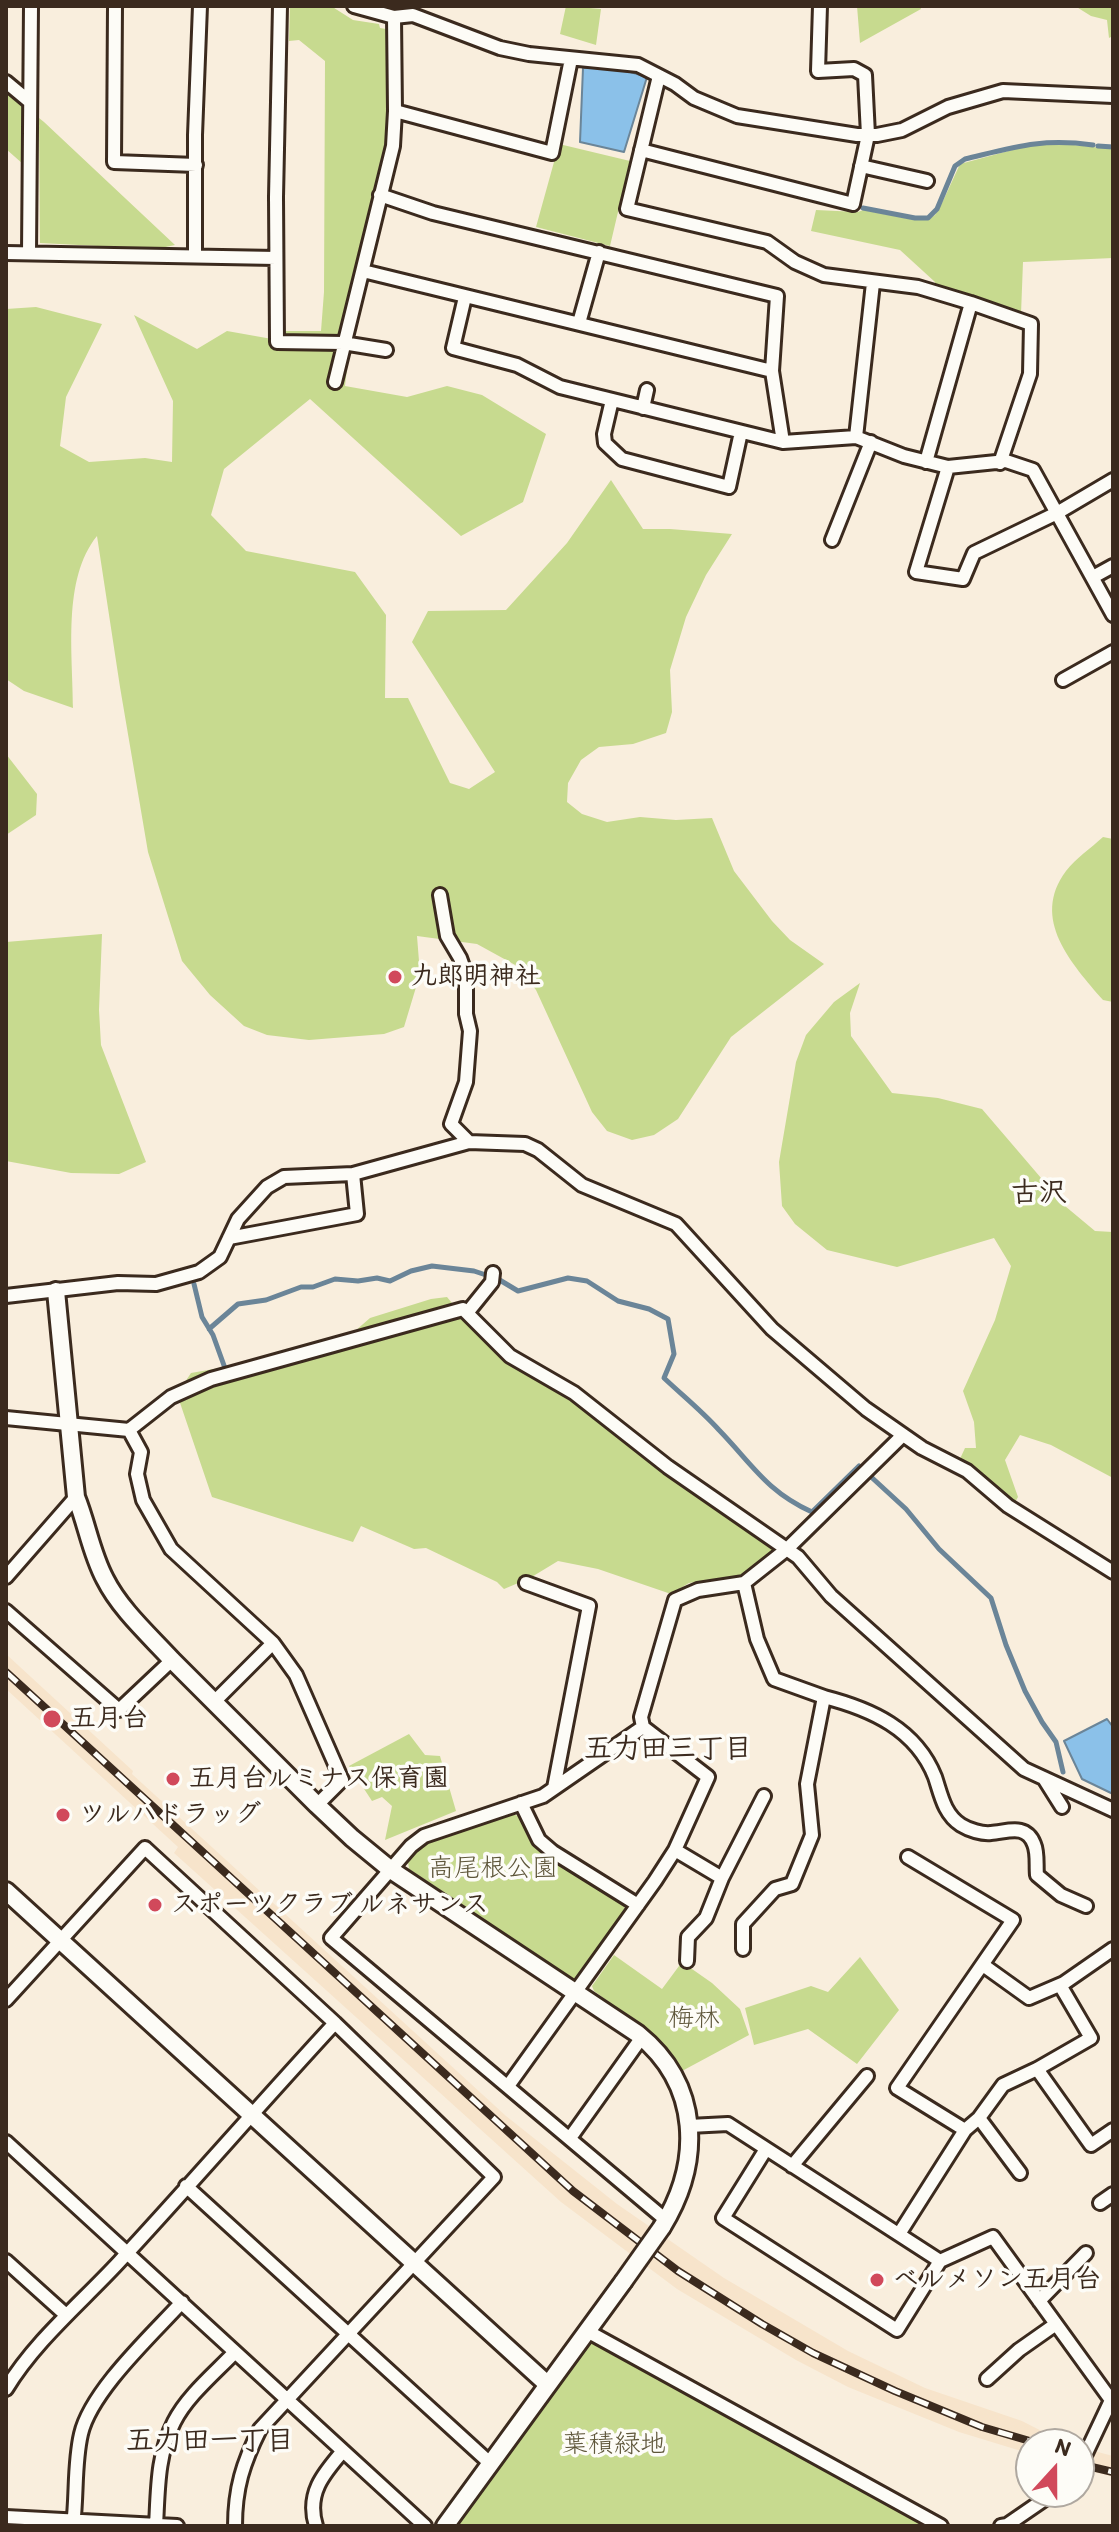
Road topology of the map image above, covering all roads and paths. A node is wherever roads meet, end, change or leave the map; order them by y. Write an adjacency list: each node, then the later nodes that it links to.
1 (31, 6): 12 (street)
2 (115, 6): 16 (street)
3 (200, 6): 16 (street)
4 (280, 6): 24 (street)
5 (354, 6): 7 (street)
6 (820, 6): 14 (street)
7 (394, 17): 8 (street); 13 (street)
8 (571, 59): 9 (street); 13 (street)
9 (659, 76): 14 (street); 15 (street)
10 (6, 82): 12 (street)
11 (1113, 96): 14 (street)
12 (30, 102): 22 (street)
13 (395, 111): 19 (street)
14 (872, 135): 17 (street)
15 (641, 150): 17 (street); 26 (street)
16 (196, 165): 23 (street)
17 (861, 166): 18 (street)
18 (927, 181)
19 (380, 195): 20 (street); 25 (street)
20 (599, 252): 29 (street); 32 (street)
21 (6, 253): 22 (street)
22 (29, 253): 23 (street)
23 (195, 255): 24 (street)
24 (276, 258): 30 (street)
25 (363, 271): 27 (street); 30 (street)
26 (873, 283): 28 (street); 38 (street)
27 (465, 297): 29 (street); 35 (street)
28 (971, 303): 41 (street); 42 (street)
29 (579, 323): 32 (street)
30 (343, 343): 31 (street); 33 (street)
31 (386, 350)
32 (772, 371): 39 (street)
33 (335, 382)
34 (647, 390): 36 (street)
35 (612, 400): 36 (street); 37 (street)
36 (643, 408): 37 (street)
37 (741, 432): 39 (street)
38 (856, 437): 39 (street); 40 (street)
39 (783, 442)
40 (871, 442): 41 (street); 46 (street)
41 (926, 462): 43 (street)
42 (1000, 463): 43 (street); 45 (street)
43 (948, 467): 45 (street)
44 (1113, 480): 45 (street)
45 (1057, 513): 48 (street)
46 (832, 540)
47 (1113, 566): 48 (street)
48 (1093, 577): 49 (street)
49 (1113, 615)
50 (1113, 652): 51 (street)
51 (1063, 680)
52 (440, 895): 53 (street)
53 (469, 1142): 54 (street); 63 (street)
54 (353, 1174): 55 (street); 55 (street)
55 (229, 1238): 57 (street)
56 (493, 1277): 59 (street)
57 (56, 1291): 58 (street); 61 (street)
58 (6, 1296)
59 (467, 1313): 62 (street); 65 (street)
60 (6, 1418): 61 (street)
61 (68, 1422): 62 (street); 64 (street)
62 (129, 1430): 71 (street)
63 (903, 1435): 65 (street); 66 (street)
64 (76, 1497): 67 (street); 72 (street)
65 (787, 1549): 69 (street); 76 (street)
66 (1113, 1572)
67 (6, 1577)
68 (526, 1583): 77 (street)
69 (744, 1583): 73 (street); 75 (street)
70 (6, 1611): 72 (street)
71 (273, 1643): 74 (street); 80 (street)
72 (172, 1660): 74 (street)
73 (824, 1697): 89 (street); 91 (street)
74 (214, 1702): 80 (street)
75 (643, 1727): 77 (street); 83 (street)
76 (1045, 1780): 81 (street); 82 (street)
77 (554, 1788): 79 (street)
78 (764, 1796): 86 (street)
79 (521, 1803): 85 (street); 88 (street)
80 (317, 1805): 85 (street)
81 (1062, 1807)
82 (1113, 1810)
83 (675, 1850): 86 (street); 88 (street)
84 (908, 1857): 94 (street)
85 (391, 1870): 96 (street); 102 (street)
86 (722, 1878): 93 (street)
87 (6, 1891): 90 (street)
88 (638, 1905): 96 (street)
89 (1086, 1906)
90 (61, 1939): 97 (street); 98 (street); 103 (street)
91 (743, 1949)
92 (1113, 1949): 95 (street)
93 (687, 1961)
94 (983, 1965): 95 (street); 106 (street)
95 (1060, 1985): 100 (street)
96 (575, 1991): 99 (street); 102 (street)
97 (6, 2000)
98 (335, 2023): 103 (street); 121 (street)
99 (642, 2037): 105 (street); 108 (street)
100 (1037, 2069): 104 (street); 107 (street)
101 (867, 2076): 111 (street)
102 (508, 2086): 108 (street)
103 (252, 2114): 113 (street); 121 (street)
104 (979, 2118): 106 (street); 112 (street)
105 (689, 2126): 110 (street); 116 (street)
106 (965, 2130): 117 (street)
107 (1113, 2130)
108 (570, 2138): 116 (street)
109 (6, 2142): 118 (street)
110 (766, 2149): 111 (street); 120 (street)
111 (792, 2166): 117 (street)
112 (1020, 2173)
113 (186, 2186): 118 (street); 128 (street)
114 (1113, 2194): 115 (street)
115 (1100, 2203)
116 (664, 2223): 127 (street, bridge)
117 (899, 2234): 120 (street)
118 (127, 2251): 124 (street); 125 (street)
119 (1086, 2253): 123 (street)
120 (940, 2261): 123 (street)
121 (415, 2262): 128 (street); 131 (street)
122 (9, 2269): 125 (street)
123 (1039, 2301): 126 (street)
124 (182, 2302): 129 (street); 140 (street)
125 (66, 2315): 132 (street)
126 (1056, 2324): 130 (street); 133 (street)
127 (587, 2331): 131 (street); 147 (street)
128 (348, 2333): 134 (street); 137 (street)
129 (235, 2352): 134 (street); 141 (street)
130 (987, 2379)
131 (547, 2384): 137 (street)
132 (6, 2389)
133 (1112, 2398): 135 (street)
134 (287, 2399): 136 (street); 143 (street)
135 (1095, 2434)
136 (343, 2451): 144 (street); 145 (street)
137 (491, 2464): 146 (street)
138 (1031, 2508): 148 (street)
139 (6, 2517): 140 (street)
140 (73, 2524): 141 (street)
141 (156, 2526): 142 (street)
142 (177, 2526)
143 (235, 2526)
144 (316, 2526)
145 (425, 2526)
146 (445, 2526)
147 (941, 2526)
148 (1004, 2526)

